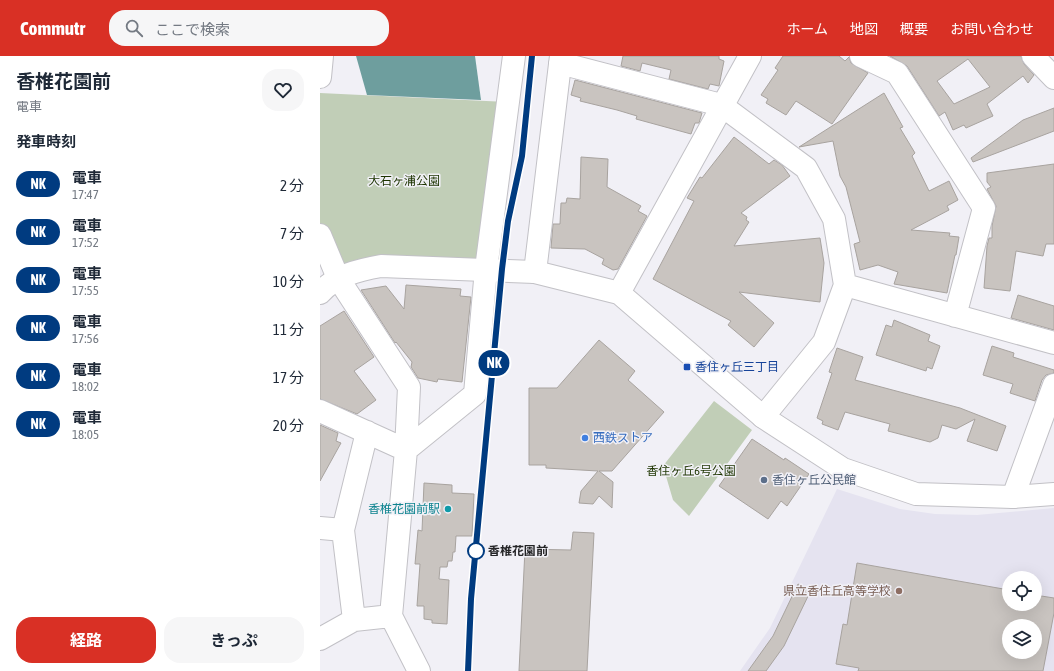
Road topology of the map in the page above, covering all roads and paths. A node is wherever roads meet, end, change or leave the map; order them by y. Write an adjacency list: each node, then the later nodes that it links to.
1 (322, 56): 7 (street)
2 (514, 56): 11 (street)
3 (750, 56): 9 (street)
4 (860, 56): 17 (street)
5 (1033, 56): 8 (street)
6 (561, 59): 9 (street); 12 (street)
7 (320, 77)
8 (1054, 78)
9 (721, 105): 14 (street); 16 (street)
10 (320, 235): 13 (street)
11 (486, 269): 12 (street); 13 (street); 23 (street)
12 (535, 272): 16 (street)
13 (338, 278): 15 (street); 23 (street)
14 (845, 285): 17 (street); 21 (street)
15 (320, 293)
16 (619, 293): 21 (street)
17 (955, 316): 18 (street)
18 (1054, 343)
19 (1054, 385): 25 (street)
20 (320, 411): 22 (street)
21 (763, 417): 25 (street)
22 (367, 432): 23 (street); 27 (street)
23 (406, 450): 28 (street)
24 (1054, 494): 25 (street)
25 (1013, 497)
26 (320, 528): 27 (street)
27 (343, 530): 29 (street)
28 (391, 616): 29 (street); 31 (street)
29 (354, 620): 30 (street)
30 (320, 639)
31 (419, 671)

